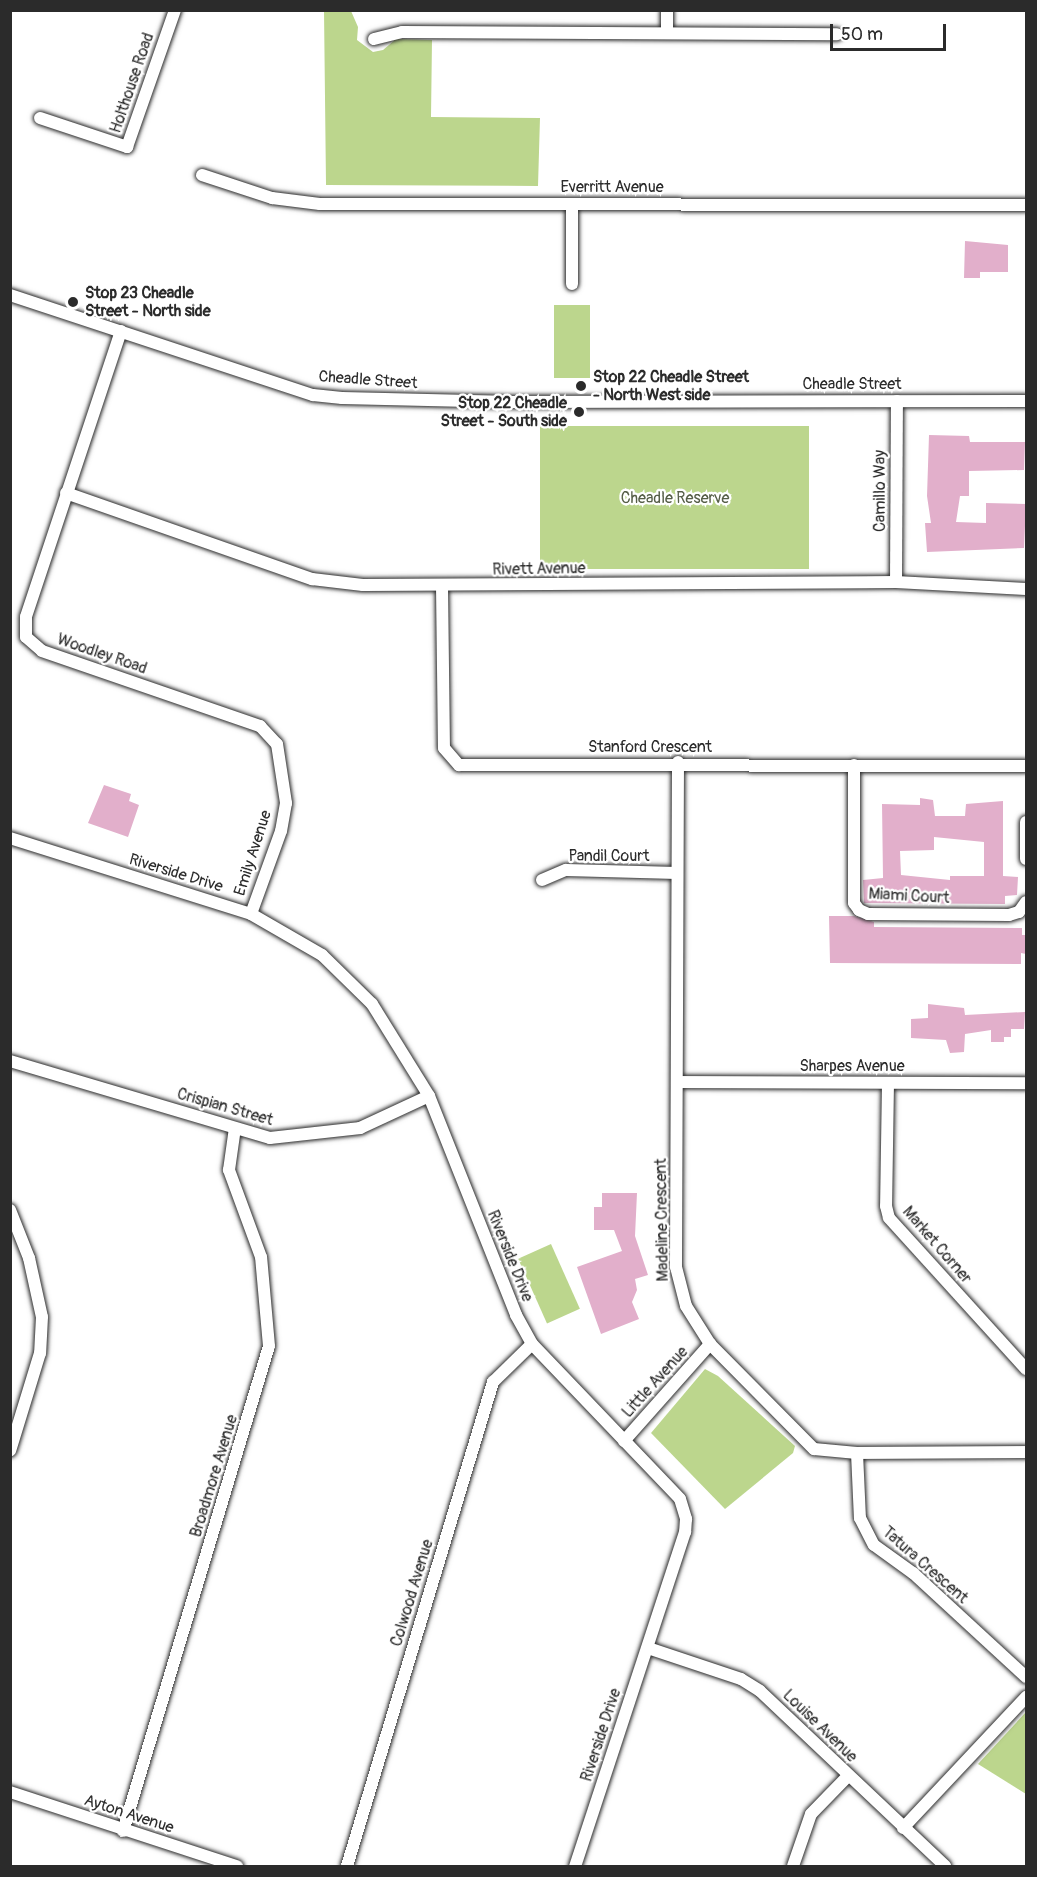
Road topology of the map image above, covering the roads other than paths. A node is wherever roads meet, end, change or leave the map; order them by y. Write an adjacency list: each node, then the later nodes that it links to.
1 (175, 10): 6 (street, Holthouse Road)
2 (667, 10): 3 (street)
3 (667, 32): 4 (street); 5 (street)
4 (837, 34)
5 (374, 39)
6 (40, 118)
7 (202, 175): 8 (street, Everritt Avenue)
8 (572, 204): 9 (street, Everritt Avenue); 10 (street)
9 (1026, 205)
10 (572, 284)
11 (10, 295): 12 (street, Cheadle Street)
12 (120, 331): 13 (street, Cheadle Street); 15 (street, Woodley Road)
13 (897, 401): 14 (street, Cheadle Street); 16 (street, Camillo Way)
14 (1026, 401)
15 (66, 493): 17 (street, Rivett Avenue); 20 (street, Woodley Road)
16 (896, 582): 17 (street, Rivett Avenue); 18 (street, Rivett Avenue)
17 (442, 586): 19 (street, Stanford Crescent)
18 (1026, 589)
19 (678, 762): 21 (street, Stanford Crescent); 26 (street, Madeline Crescent)
20 (283, 765): 29 (street, Emily Avenue)
21 (854, 765): 22 (street, Stanford Crescent); 28 (street, Miami Court)
22 (1026, 766)
23 (1026, 822): 25 (street)
24 (10, 838): 29 (street, Riverside Drive)
25 (1026, 859)
26 (677, 873): 27 (street, Pandil Court); 31 (street, Madeline Crescent)
27 (542, 880)
28 (1026, 902)
29 (251, 914): 34 (street, Riverside Drive)
30 (10, 1061): 35 (street, Crispian Street)
31 (677, 1082): 32 (street, Sharpes Avenue); 38 (street, Madeline Crescent)
32 (888, 1083): 33 (street, Sharpes Avenue); 39 (street, Market Corner)
33 (1026, 1083)
34 (429, 1096): 35 (street, Crispian Street); 37 (street, Riverside Drive)
35 (235, 1128): 50 (street, Broadmore Avenue)
36 (10, 1210): 41 (street)
37 (532, 1344): 40 (street, Riverside Drive); 52 (street, Colwood Avenue)
38 (710, 1344): 40 (street, Little Avenue); 43 (street, Madeline Crescent)
39 (1026, 1369)
40 (624, 1441): 44 (street, Riverside Drive)
41 (10, 1451)
42 (1026, 1452): 43 (street, Madeline Crescent)
43 (857, 1453): 45 (street, Tatura Crescent)
44 (648, 1648): 47 (street, Louise Avenue); 53 (street, Riverside Drive)
45 (1026, 1676)
46 (1026, 1697): 49 (street)
47 (848, 1776): 49 (street, Louise Avenue); 54 (street)
48 (10, 1792): 50 (street, Ayton Avenue)
49 (903, 1828): 55 (street, Louise Avenue)
50 (123, 1831): 51 (street, Ayton Avenue)
51 (237, 1866)
52 (347, 1866)
53 (575, 1866)
54 (793, 1866)
55 (945, 1866)

